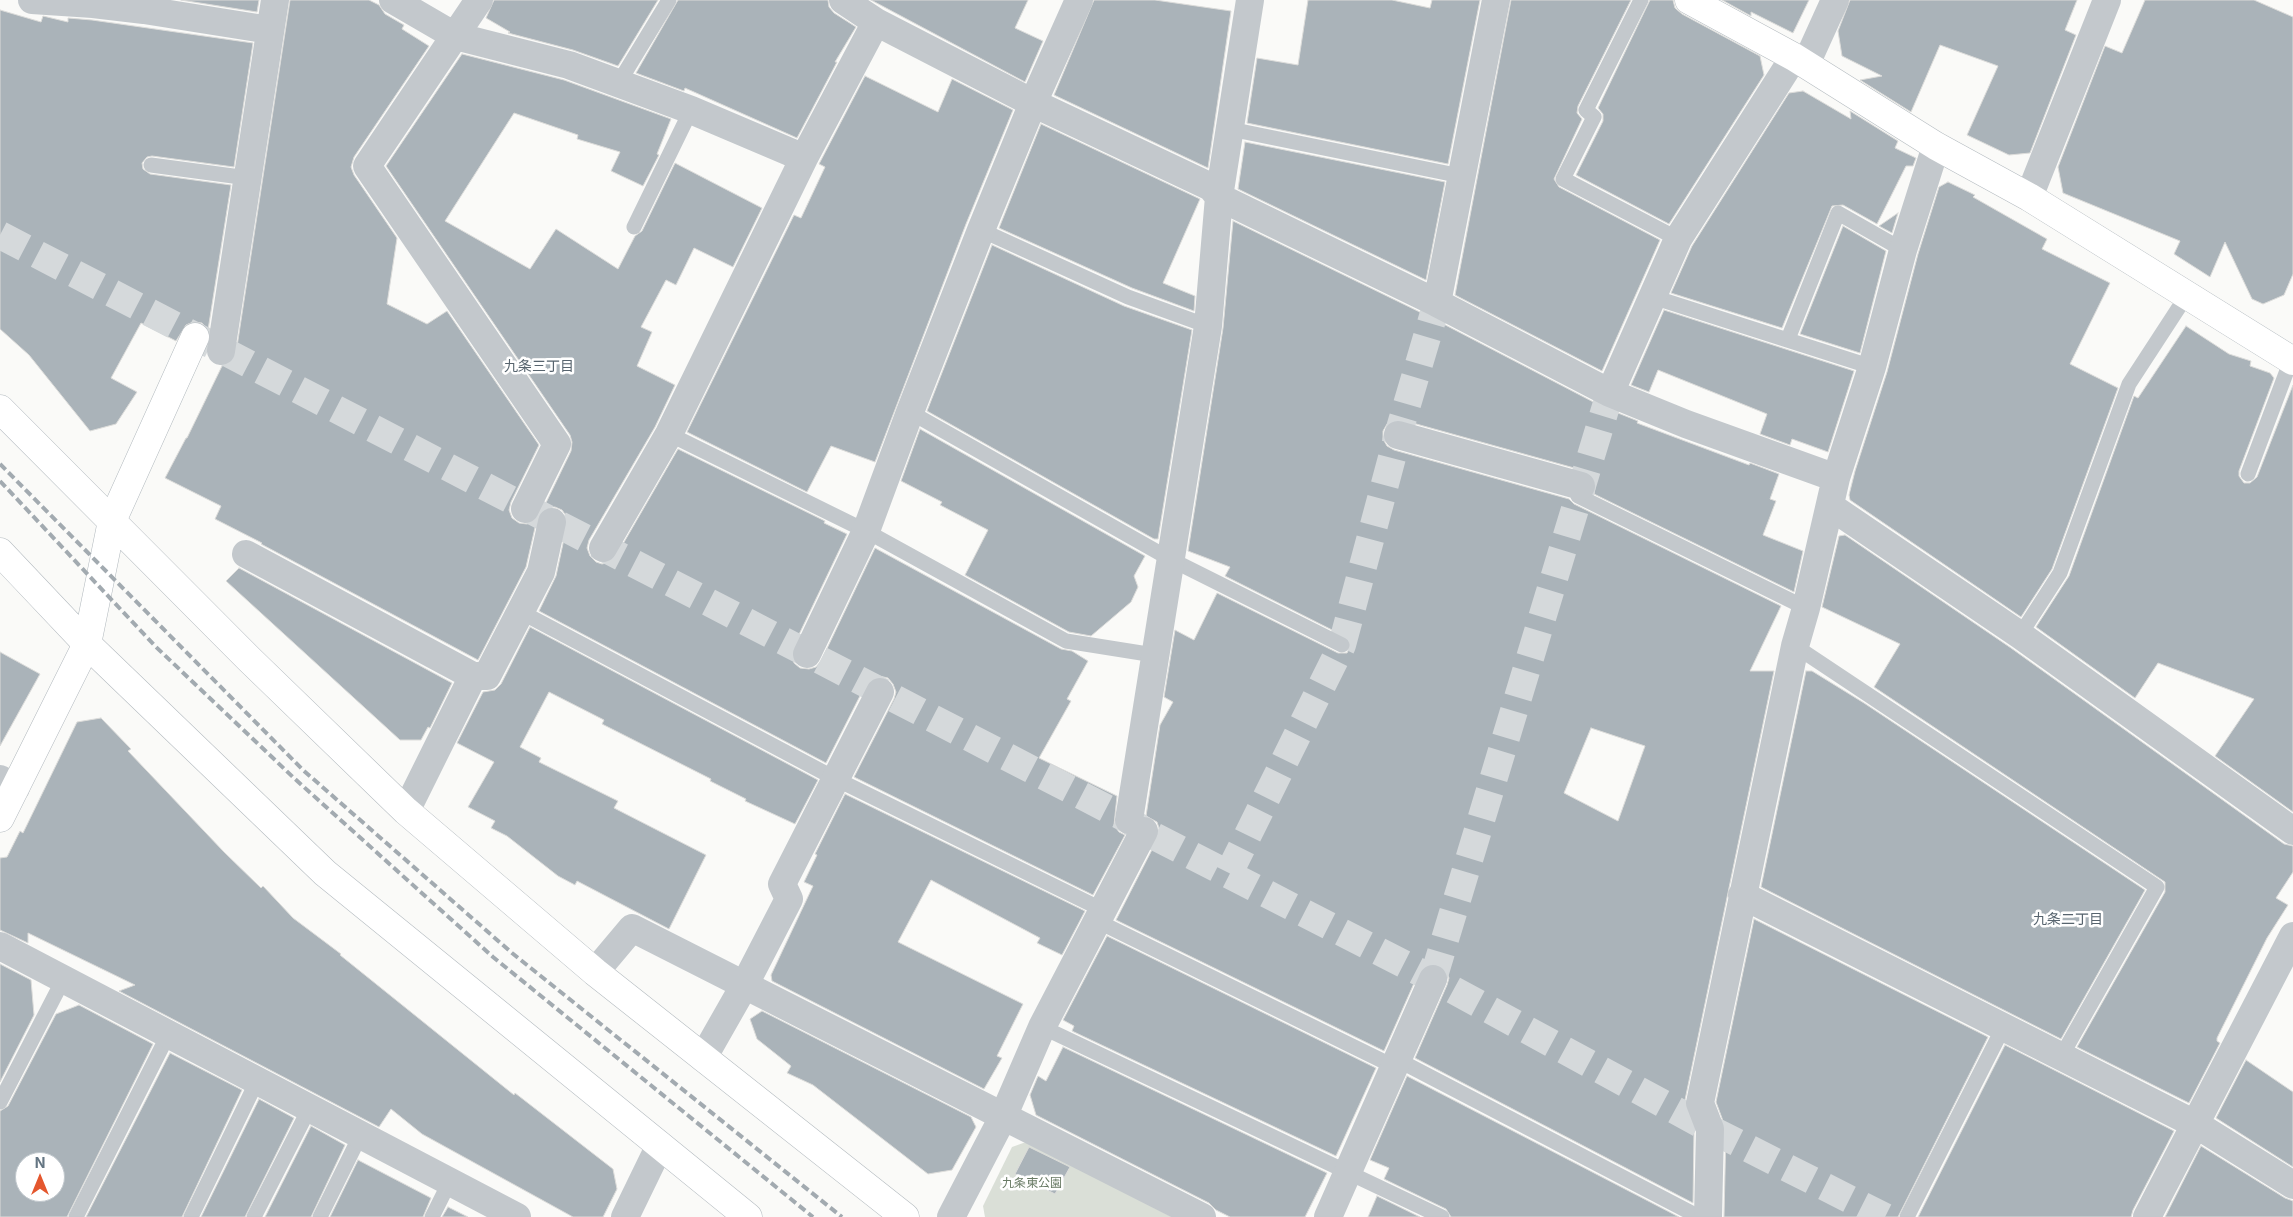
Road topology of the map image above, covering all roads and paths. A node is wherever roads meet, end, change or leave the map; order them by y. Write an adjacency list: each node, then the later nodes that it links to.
1 (32, 0): 15 (street)
2 (275, 0): 15 (street)
3 (393, 0): 16 (street)
4 (479, 0): 16 (street)
5 (669, 0): 18 (lane)
6 (842, 0): 14 (street)
7 (1080, 0): 19 (street)
8 (1250, 0): 21 (street)
9 (1496, 0): 25 (street)
10 (1641, 0): 31 (lane)
11 (1689, 0): 17 (street)
12 (1835, 0): 17 (street)
13 (2107, 0): 28 (street)
14 (876, 22): 19 (street); 23 (street)
15 (270, 30): 26 (street)
16 (455, 36): 18 (street); 51 (street)
17 (1800, 61): 22 (street); 31 (street)
18 (618, 84): 20 (street)
19 (1033, 103): 27 (street); 30 (street)
20 (692, 110): 23 (street); 29 (lane)
21 (1230, 129): 25 (lane); 27 (street)
22 (1936, 146): 28 (street); 32 (street)
23 (804, 158): 45 (street)
24 (152, 165): 26 (lane)
25 (1461, 176): 35 (street)
26 (248, 178): 39 (street)
27 (1219, 197): 35 (street); 36 (street)
28 (2029, 197): 33 (street)
29 (634, 227)
30 (981, 230): 36 (lane); 44 (street)
31 (1678, 239): 34 (street)
32 (1903, 250): 38 (lane); 41 (street)
33 (2187, 295): 40 (street); 61 (lane)
34 (1653, 297): 38 (lane); 42 (street)
35 (1437, 303): 42 (street)
36 (1208, 326): 58 (street)
37 (196, 337): 52 (street)
38 (1788, 339): 41 (lane)
39 (221, 351)
40 (2292, 358): 47 (lane)
41 (1872, 367): 48 (street)
42 (1610, 393): 48 (street)
43 (0, 410): 52 (street)
44 (910, 412): 54 (street); 58 (lane)
45 (669, 434): 54 (lane); 55 (street)
46 (1398, 435): 49 (street)
47 (2248, 474)
48 (1836, 478): 50 (street)
49 (1580, 491): 59 (lane)
50 (1830, 506): 59 (street); 61 (street)
51 (525, 509)
52 (112, 521): 62 (street); 71 (street)
53 (552, 522): 60 (street)
54 (866, 531): 65 (street); 66 (lane)
55 (604, 548)
56 (0, 552): 62 (street)
57 (246, 554): 67 (street)
58 (1170, 559): 63 (lane); 66 (street)
59 (1806, 608): 64 (street)
60 (521, 612): 67 (street); 69 (lane)
61 (2020, 636): 73 (street)
62 (87, 644): 70 (street); 94 (street)
63 (1342, 645)
64 (1794, 646): 74 (street); 85 (lane)
65 (807, 654)
66 (1154, 655): 75 (street)
67 (473, 676): 71 (street)
68 (880, 692): 69 (street)
69 (836, 779): 75 (lane); 81 (street)
70 (8, 783): 72 (street)
71 (406, 811): 78 (street)
72 (0, 818)
73 (2293, 831)
74 (1742, 895): 82 (street); 112 (street)
75 (1100, 916): 83 (street); 87 (lane)
76 (2293, 936): 92 (street)
77 (0, 946): 79 (street)
78 (595, 972): 81 (street); 86 (street)
79 (63, 980): 84 (street); 89 (lane)
80 (1433, 980): 87 (street)
81 (744, 986): 86 (street); 91 (street)
82 (2004, 1026): 85 (street); 113 (lane)
83 (1042, 1027): 91 (street); 95 (lane)
84 (168, 1035): 88 (street); 98 (lane)
85 (2062, 1055): 92 (street)
86 (703, 1058): 106 (street)
87 (1396, 1063): 95 (street); 111 (lane)
88 (257, 1081): 90 (street); 99 (lane)
89 (0, 1102)
90 (310, 1108): 93 (street); 100 (lane)
91 (1003, 1117): 107 (street); 108 (street)
92 (2197, 1124): 97 (street); 114 (street)
93 (360, 1136): 96 (street); 101 (lane)
94 (660, 1145): 104 (street); 105 (street)
95 (1348, 1172): 109 (street); 110 (lane)
96 (449, 1183): 102 (lane); 103 (street)
97 (2293, 1185)
98 (76, 1217)
99 (191, 1217)
100 (254, 1217)
101 (320, 1217)
102 (432, 1217)
103 (517, 1217)
104 (625, 1217)
105 (748, 1217)
106 (904, 1217)
107 (951, 1217)
108 (1202, 1217)
109 (1328, 1217)
110 (1442, 1217)
111 (1699, 1217)
112 (1708, 1217)
113 (1907, 1217)
114 (2147, 1217)

